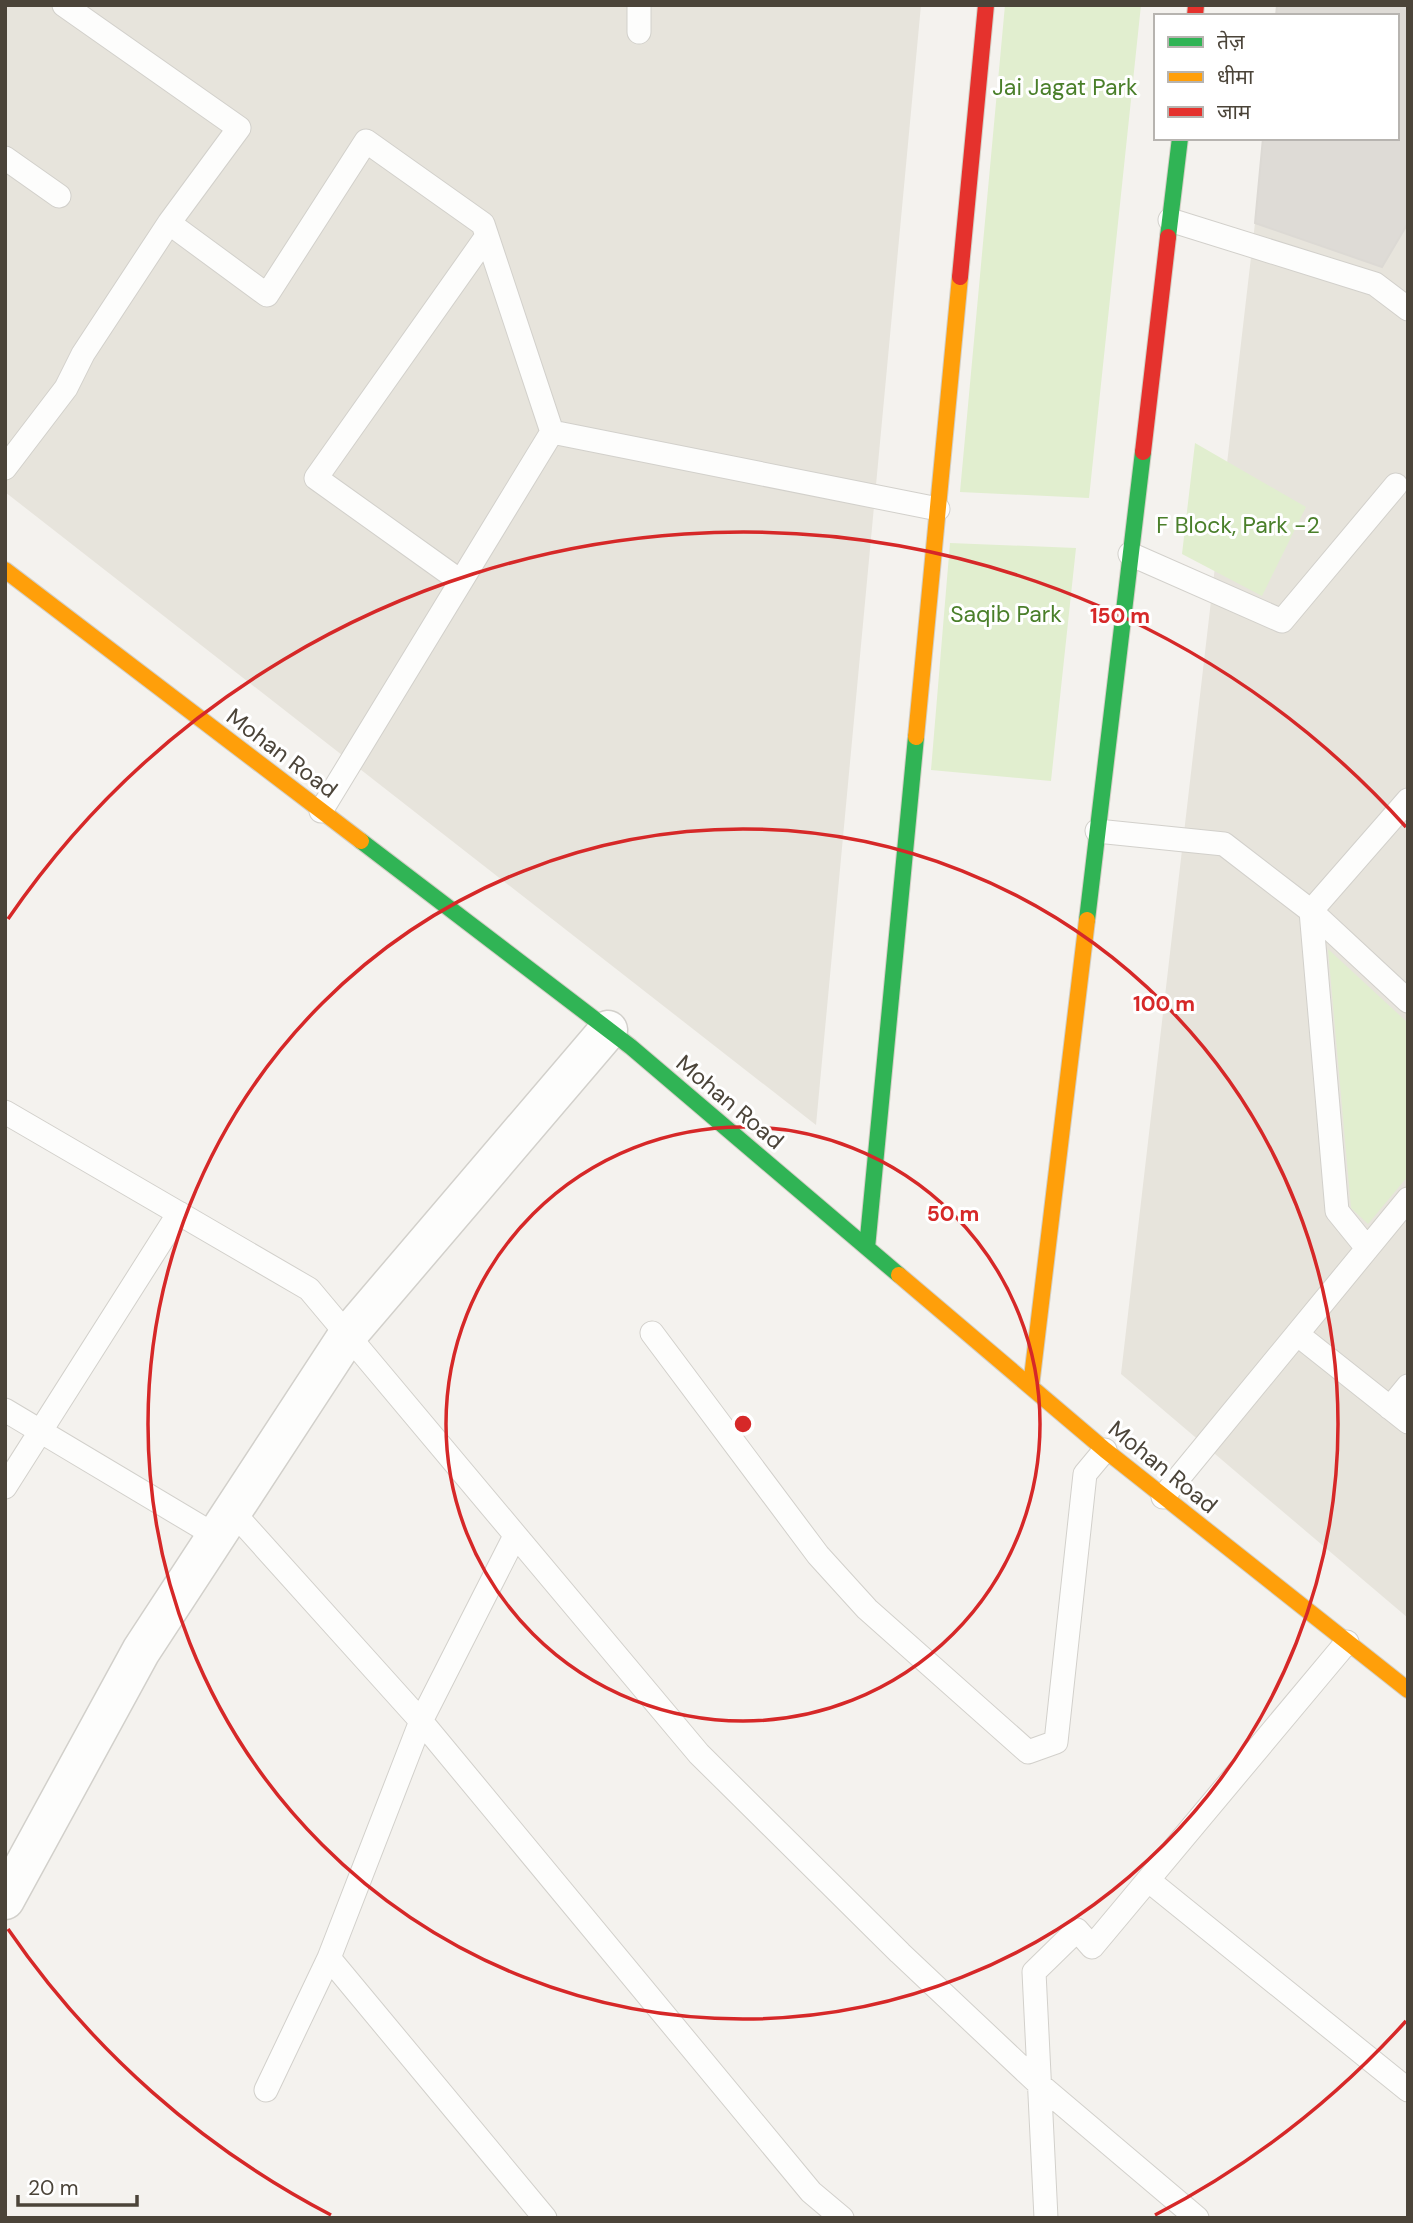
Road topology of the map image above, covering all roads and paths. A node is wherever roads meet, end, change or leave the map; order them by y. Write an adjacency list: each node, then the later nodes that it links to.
1 (64, 5): 9 (lane)
2 (639, 5): 4 (lane)
3 (986, 5): 15 (street)
4 (639, 32)
5 (1180, 140): 8 (street)
6 (5, 158): 7 (lane)
7 (59, 195)
8 (1170, 220): 11 (lane); 16 (street)
9 (169, 223): 10 (lane); 13 (lane)
10 (487, 236): 12 (lane); 18 (lane)
11 (1408, 309)
12 (551, 432): 15 (lane); 18 (lane)
13 (5, 468)
14 (1396, 485): 16 (lane)
15 (938, 509): 28 (street)
16 (1130, 554): 21 (street)
17 (5, 570): 20 (street, Mohan Road)
18 (460, 581): 20 (lane)
19 (1408, 800): 22 (lane)
20 (321, 811): 24 (street, Mohan Road)
21 (1097, 831): 22 (lane); 33 (street)
22 (1311, 911): 23 (lane); 29 (lane)
23 (1408, 1002)
24 (608, 1030): 28 (street, Mohan Road); 32 (street)
25 (5, 1112): 27 (lane)
26 (1408, 1199): 29 (lane)
27 (178, 1213): 32 (lane); 37 (lane)
28 (867, 1248): 33 (street, Mohan Road)
29 (1367, 1248): 31 (lane)
30 (652, 1333): 38 (lane)
31 (1297, 1334): 36 (lane); 40 (lane)
32 (347, 1336): 41 (street); 42 (lane)
33 (1031, 1386): 38 (street, Mohan Road)
34 (1408, 1386): 36 (lane)
35 (5, 1410): 37 (lane)
36 (1399, 1415)
37 (41, 1431): 39 (lane); 41 (lane)
38 (1105, 1450): 40 (street, Mohan Road)
39 (5, 1487)
40 (1164, 1497): 43 (street, Mohan Road)
41 (224, 1524): 45 (lane); 47 (street)
42 (515, 1536): 45 (lane); 49 (lane)
43 (1347, 1642): 44 (street, Mohan Road); 46 (lane)
44 (1408, 1690)
45 (421, 1721): 48 (lane); 53 (lane)
46 (1148, 1880): 49 (lane); 50 (lane)
47 (5, 1900)
48 (329, 1958): 51 (lane); 52 (lane)
49 (1040, 2085): 54 (lane); 55 (lane)
50 (1408, 2090)
51 (266, 2091)
52 (545, 2218)
53 (842, 2218)
54 (1046, 2218)
55 (1197, 2218)

